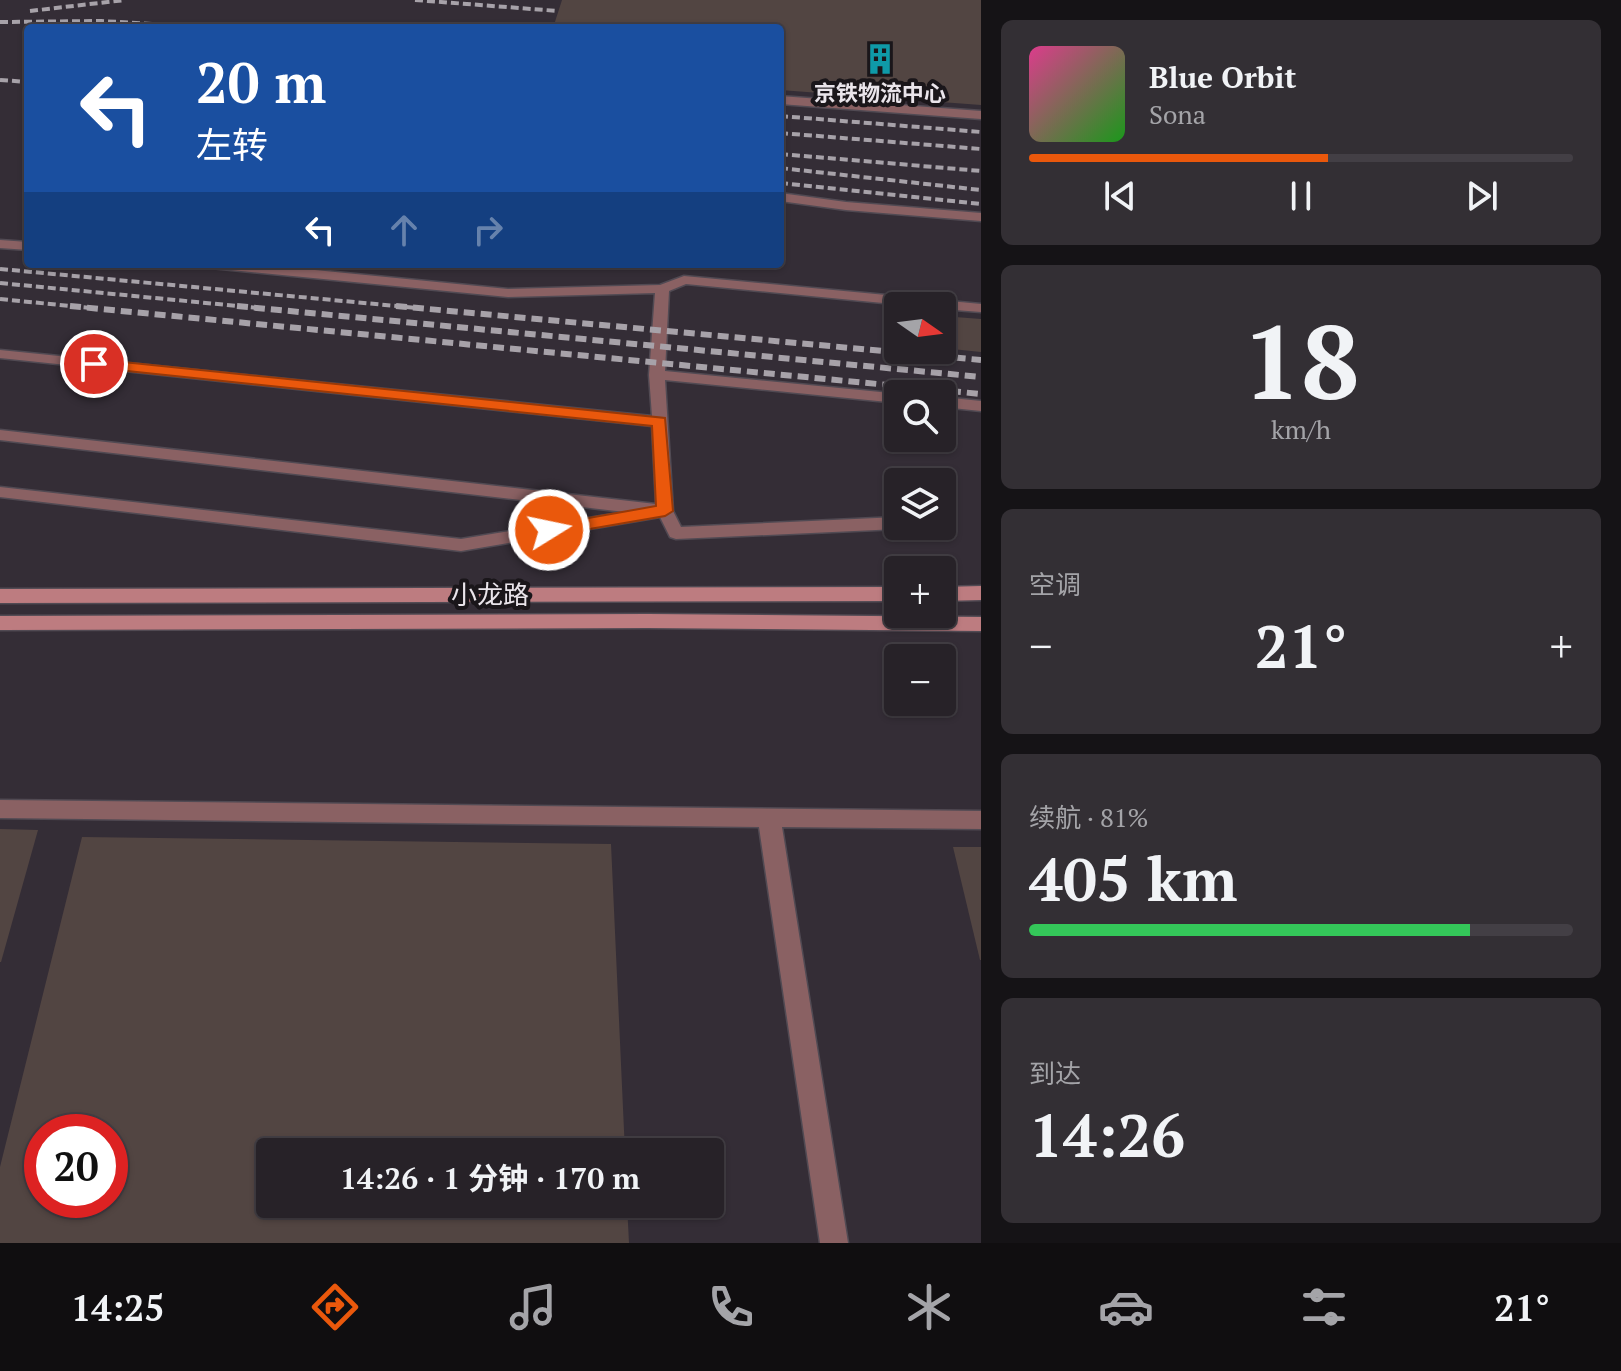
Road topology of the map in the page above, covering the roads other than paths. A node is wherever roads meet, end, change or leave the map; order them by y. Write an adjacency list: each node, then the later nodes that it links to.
1 (784, 100): 2 (street)
2 (981, 115)
3 (784, 198): 4 (lane)
4 (981, 217)
5 (0, 244): 6 (lane)
6 (24, 246)
7 (252, 268): 8 (lane)
8 (662, 289): 9 (lane); 11 (lane)
9 (981, 308)
10 (0, 354): 15 (lane)
11 (657, 375): 12 (lane); 15 (lane)
12 (884, 397)
13 (956, 403): 14 (lane)
14 (981, 406)
15 (660, 422): 18 (lane)
16 (0, 435): 18 (lane)
17 (0, 492): 18 (lane)
18 (665, 511): 19 (lane)
19 (884, 524)
20 (981, 593): 22 (street)
21 (884, 594): 23 (street, 小龙路)
22 (956, 594)
23 (0, 596)
24 (0, 623): 25 (street, 小龙路)
25 (981, 624)
26 (0, 809): 27 (street)
27 (769, 818): 28 (street); 29 (street)
28 (981, 820)
29 (834, 1243)

